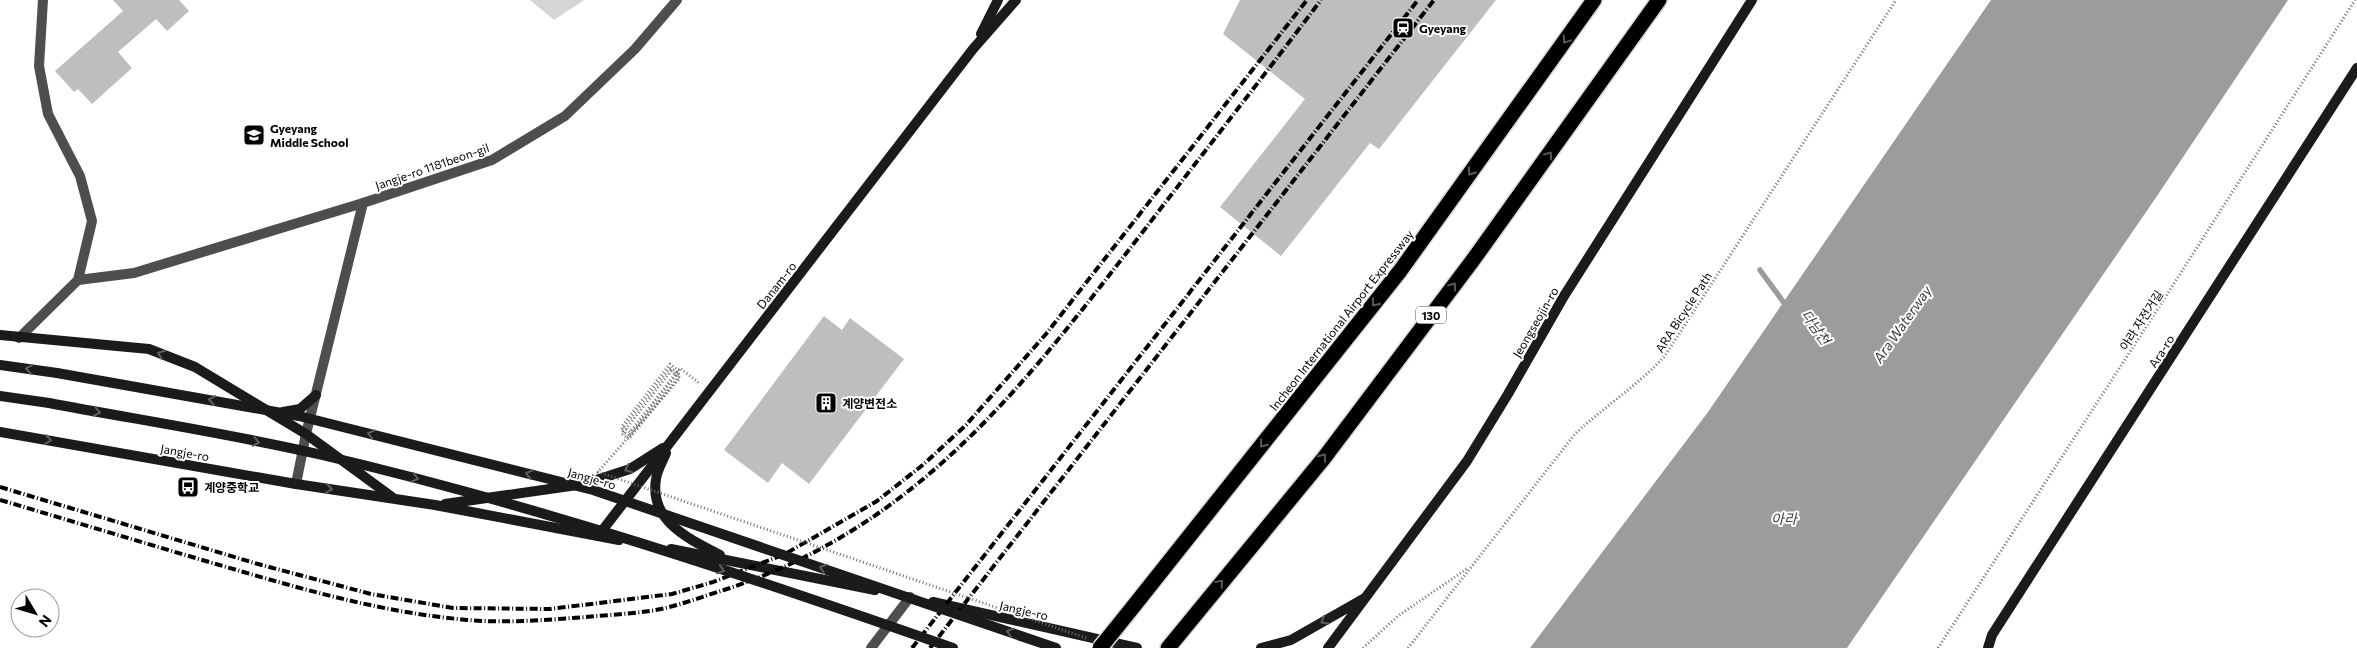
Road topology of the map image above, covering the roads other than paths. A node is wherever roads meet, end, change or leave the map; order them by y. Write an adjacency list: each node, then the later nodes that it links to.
1 (43, 0): 11 (street)
2 (677, 0): 10 (street, Jangje-ro 1181beon-gil)
3 (998, 0): 8 (street, Danam-ro)
4 (1016, 0): 8 (street, Danam-ro)
5 (1594, 0): 31 (highway, Incheon International Airport Expressway, one-way to 31, bridge)
6 (1659, 0): 33 (highway, 130, one-way to 6)
7 (1752, 0): 27 (street, Jeongseojin-ro)
8 (973, 48): 20 (street, Danam-ro)
9 (2357, 68): 36 (street, Ara-ro)
10 (363, 203): 11 (street); 15 (street, Jangje-ro 1181beon-gil)
11 (78, 280): 13 (street)
12 (0, 335): 13 (street, Jangje-ro)
13 (19, 338): 17 (street, Jangje-ro, one-way to 13)
14 (0, 365): 30 (street, Jangje-ro, one-way to 14, bridge)
15 (316, 395): 17 (street); 19 (street, Jangje-ro 1181beon-gil)
16 (0, 396): 29 (street, Jangje-ro, one-way to 29, bridge)
17 (268, 411): 19 (street, Jangje-ro)
18 (0, 432): 21 (street, Jangje-ro, one-way to 21)
19 (306, 434): 21 (street, Jangje-ro 1181beon-gil); 22 (street, Jangje-ro)
20 (670, 443): 23 (street, one-way to 23); 24 (street, Danam-ro); 25 (street)
21 (296, 484): 22 (street, Jangje-ro, one-way to 22)
22 (395, 500): 23 (street, Jangje-ro)
23 (435, 506): 24 (street, Jangje-ro)
24 (598, 536): 25 (street, Jangje-ro)
25 (730, 560): 26 (street, Jangje-ro)
26 (910, 597): 28 (street); 32 (street, Jangje-ro)
27 (1366, 597): 34 (street, one-way to 34); 35 (street, Jeongseojin-ro)
28 (871, 648)
29 (952, 648)
30 (1056, 648)
31 (1100, 648)
32 (1137, 648)
33 (1168, 648)
34 (1261, 648)
35 (1328, 648)
36 (1988, 648)

